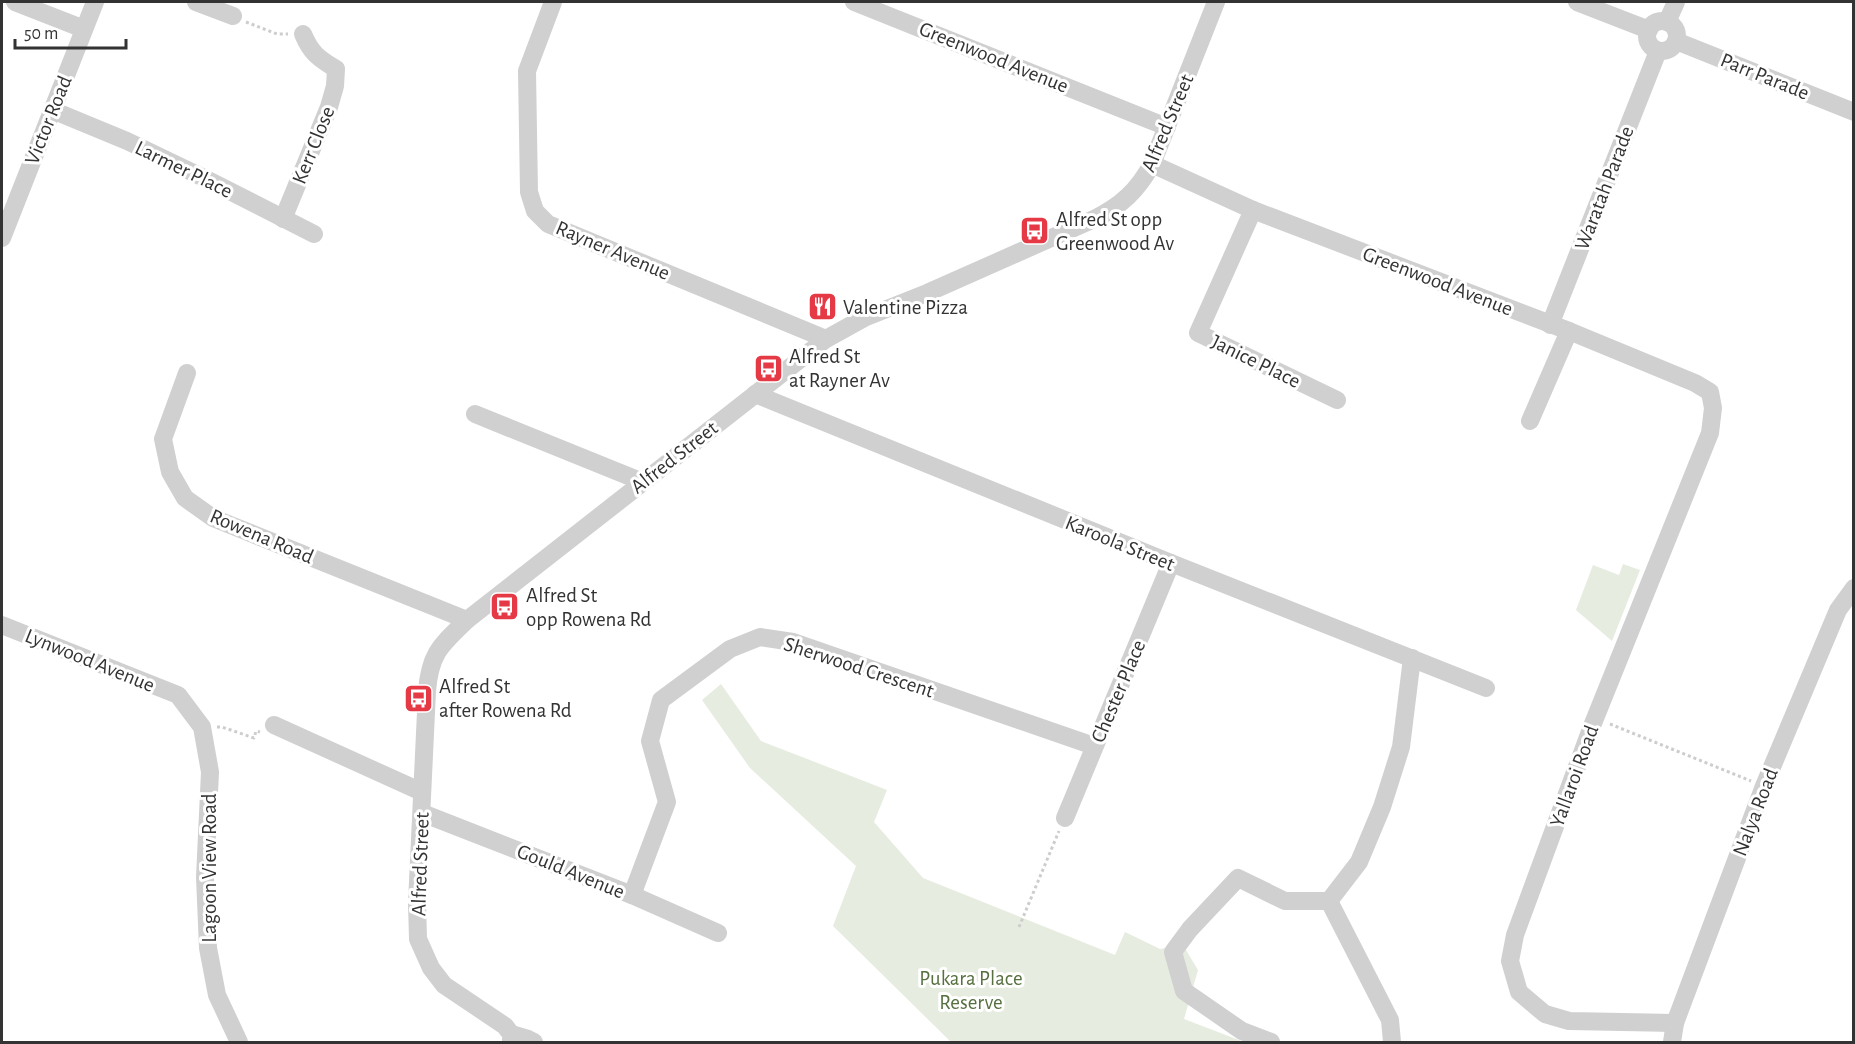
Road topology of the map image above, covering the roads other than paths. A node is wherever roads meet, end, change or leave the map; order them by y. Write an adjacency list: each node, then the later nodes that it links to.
1 (15, 2): 11 (street)
2 (95, 2): 11 (street, Victor Road)
3 (196, 2): 9 (street)
4 (553, 2): 26 (street, Rayner Avenue)
5 (854, 2): 18 (street, Greenwood Avenue)
6 (1216, 2): 18 (street, Alfred Street)
7 (1577, 2): 12 (street)
8 (1676, 2): 10 (street)
9 (233, 16)
10 (1667, 22): 12 (street); 14 (street)
11 (84, 29): 16 (street, Victor Road)
12 (1648, 30): 15 (street)
13 (296, 34): 21 (street, Kerr Close)
14 (1676, 41): 15 (street); 17 (street, Parr Parade)
15 (1658, 51): 24 (street, Waratah Parade)
16 (52, 110): 21 (street, Larmer Place); 23 (street, Victor Road)
17 (1854, 112)
18 (1167, 127): 19 (street, Alfred Street)
19 (1152, 164): 20 (street, Greenwood Avenue); 26 (street, Alfred Street)
20 (1253, 210): 24 (street, Greenwood Avenue); 29 (street, Janice Place)
21 (283, 219): 22 (street, Larmer Place)
22 (314, 234)
23 (2, 238)
24 (1550, 324): 25 (street, Greenwood Avenue)
25 (1569, 331): 30 (street, Greenwood Avenue); 32 (street)
26 (826, 339): 28 (street, Alfred Street)
27 (187, 373): 36 (street, Rowena Road)
28 (755, 394): 33 (street, Alfred Street); 34 (street, Karoola Street)
29 (1337, 400)
30 (1713, 408): 49 (street, Yallaroi Road)
31 (475, 414): 33 (street)
32 (1530, 421)
33 (643, 482): 36 (street, Alfred Street)
34 (1171, 563): 38 (street, Karoola Street); 42 (street, Chester Place)
35 (1854, 588): 49 (street, Nalya Road)
36 (467, 620): 43 (street, Alfred Street)
37 (2, 625): 40 (street, Lynwood Avenue)
38 (1412, 658): 39 (street, Karoola Street); 47 (street)
39 (1486, 688)
40 (178, 695): 51 (street, Lagoon View Road)
41 (274, 725): 43 (street)
42 (1094, 746): 45 (street, Chester Place); 46 (street, Sherwood Crescent)
43 (422, 792): 44 (street, Alfred Street)
44 (422, 813): 46 (street, Gould Avenue); 50 (street, Alfred Street)
45 (1065, 818)
46 (632, 896): 48 (street, Gould Avenue)
47 (1329, 901): 53 (street); 54 (street)
48 (718, 933)
49 (1675, 1023): 55 (street, Nalya Road)
50 (511, 1038): 52 (street)
51 (239, 1042)
52 (534, 1042)
53 (1271, 1042)
54 (1392, 1042)
55 (1672, 1042)

